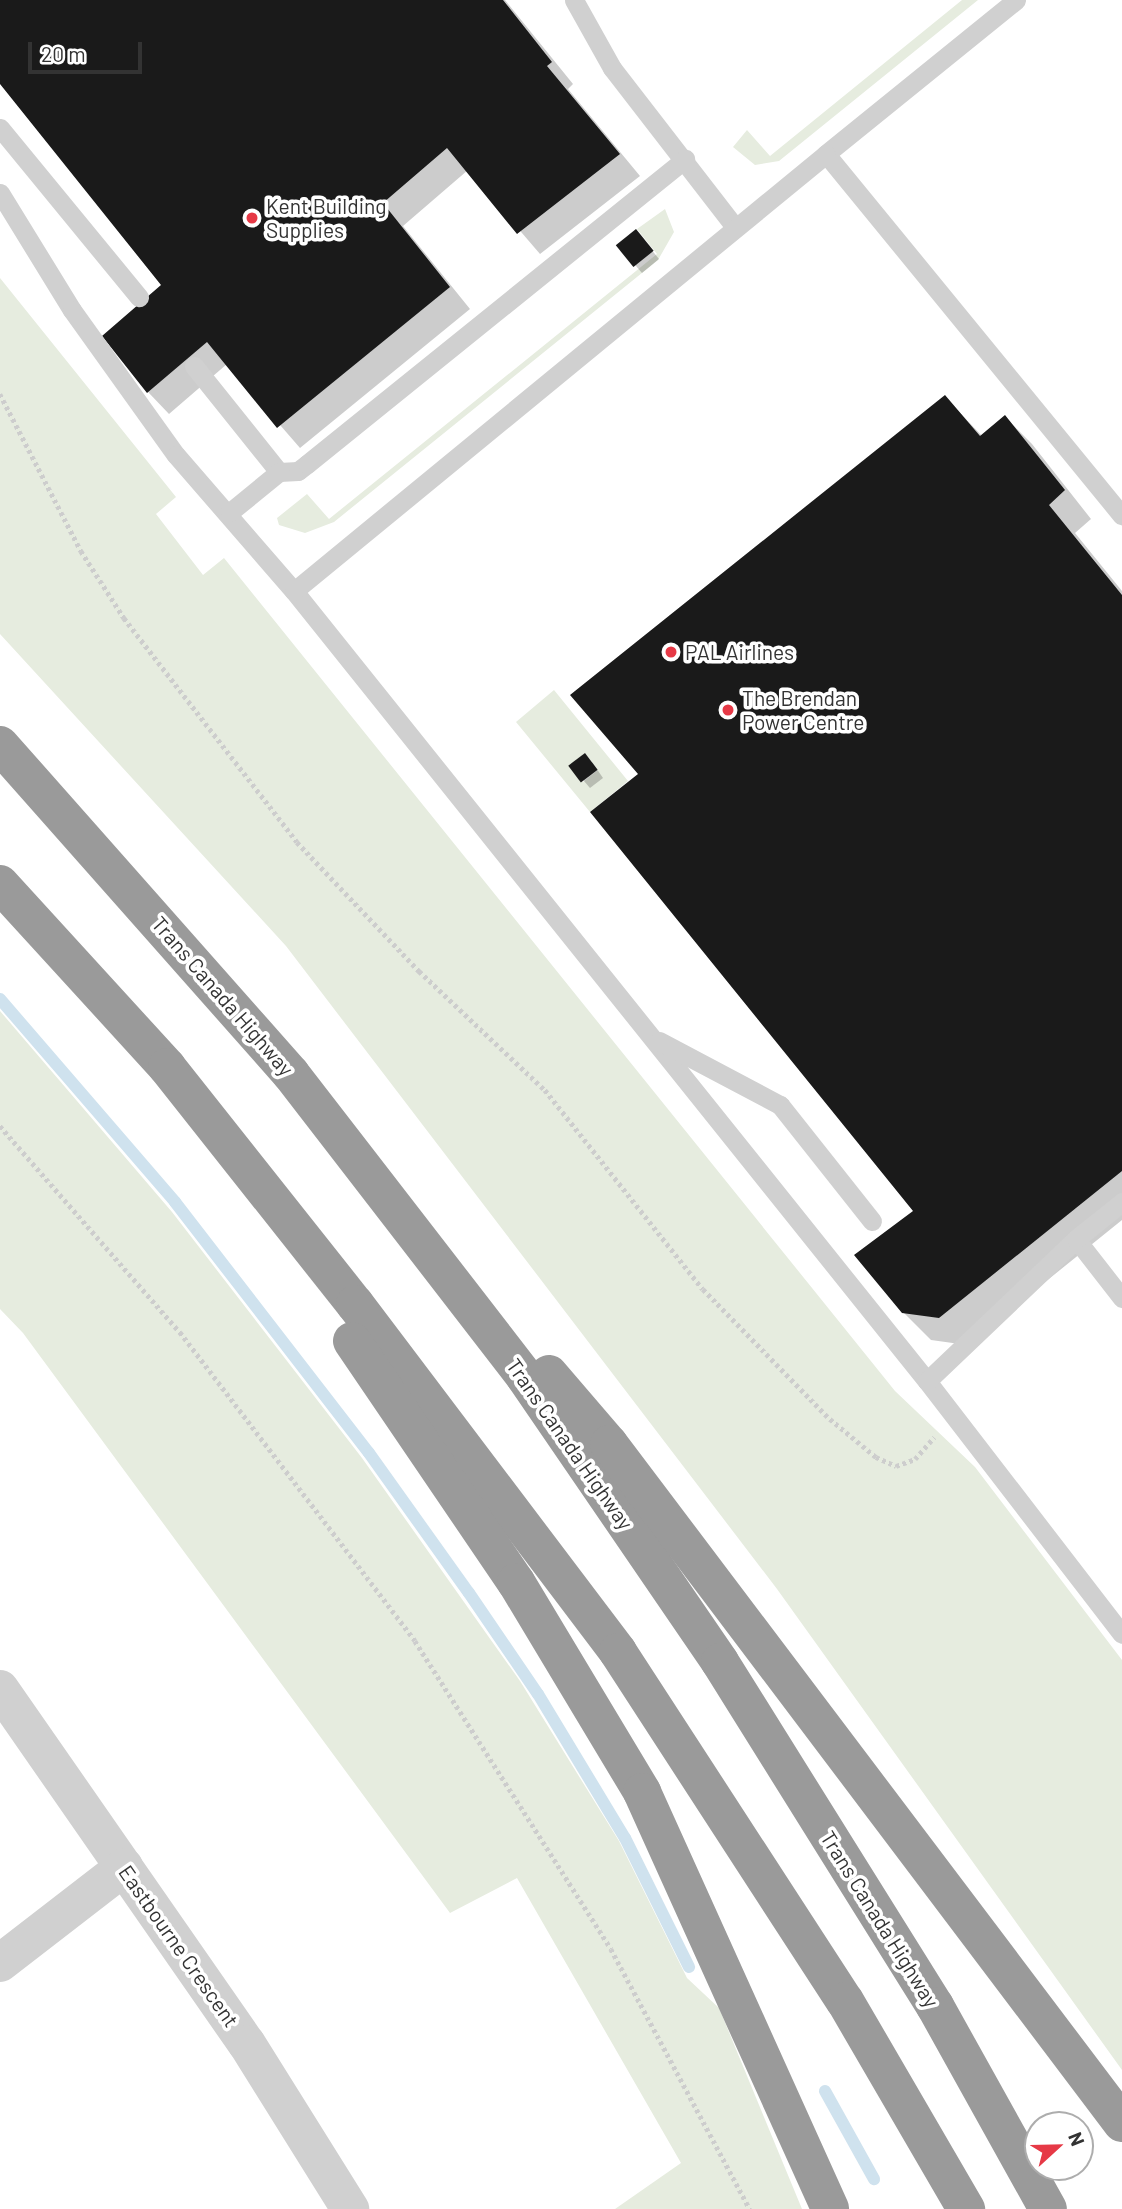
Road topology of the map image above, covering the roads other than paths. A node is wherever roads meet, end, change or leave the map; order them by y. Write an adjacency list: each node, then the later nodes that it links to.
1 (573, 0): 5 (lane)
2 (1016, 0): 4 (lane)
3 (0, 128): 8 (lane)
4 (826, 154): 7 (lane); 12 (lane)
5 (685, 159): 7 (lane); 10 (lane)
6 (0, 193): 11 (lane)
7 (735, 226): 13 (lane)
8 (139, 297)
9 (194, 366): 10 (lane)
10 (279, 472): 11 (lane)
11 (230, 512): 13 (lane)
12 (1122, 515)
13 (294, 591): 16 (lane)
14 (0, 745): 18 (highway, Trans Canada Highway)
15 (0, 884): 17 (highway)
16 (651, 1037): 20 (lane); 23 (lane)
17 (167, 1067): 30 (highway); 31 (highway)
18 (291, 1074): 28 (highway); 32 (highway, Trans Canada Highway)
19 (1122, 1202): 21 (lane)
20 (872, 1222)
21 (1076, 1239): 22 (lane); 23 (lane)
22 (1122, 1298)
23 (927, 1381): 24 (lane)
24 (1118, 1620)
25 (0, 1689): 26 (street, Eastbourne Crescent)
26 (124, 1867): 27 (street); 29 (street, Eastbourne Crescent)
27 (0, 1963)
28 (1122, 2123)
29 (350, 2209)
30 (830, 2209)
31 (966, 2209)
32 (1048, 2209)

